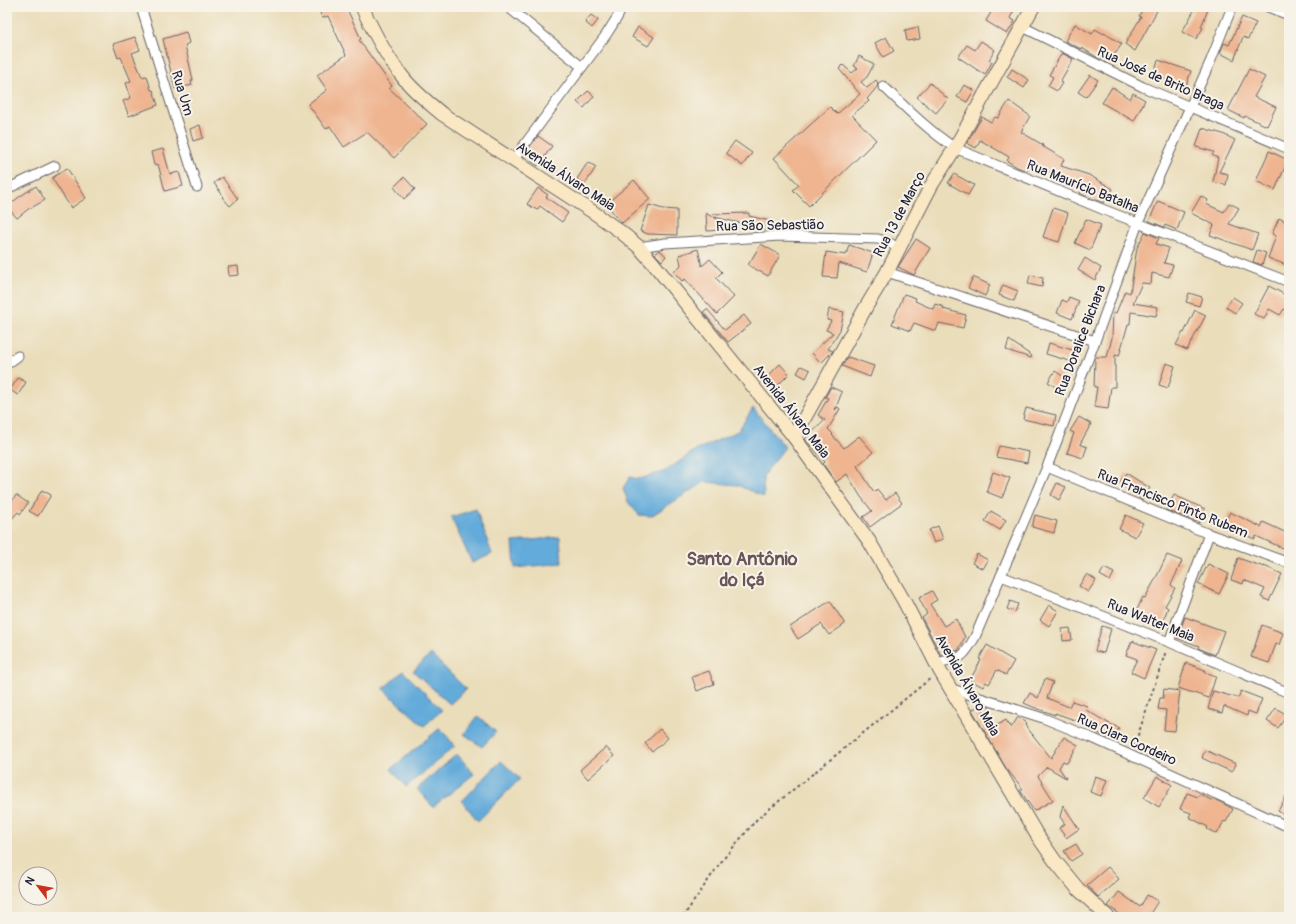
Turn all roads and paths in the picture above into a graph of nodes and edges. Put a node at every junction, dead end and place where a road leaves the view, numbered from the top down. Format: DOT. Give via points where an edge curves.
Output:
graph roads {
  1 [pos="141,7"];
  2 [pos="362,7"];
  3 [pos="508,7"];
  4 [pos="622,7"];
  5 [pos="1033,7"];
  6 [pos="1232,7"];
  7 [pos="1268,7"];
  8 [pos="1289,15"];
  9 [pos="1023,27"];
  10 [pos="582,67"];
  11 [pos="883,86"];
  12 [pos="1190,107"];
  13 [pos="955,148"];
  14 [pos="1289,149"];
  15 [pos="513,160"];
  16 [pos="55,166"];
  17 [pos="198,186"];
  18 [pos="7,189"];
  19 [pos="1138,223"];
  20 [pos="639,247"];
  21 [pos="899,249"];
  22 [pos="887,272"];
  23 [pos="1289,282"];
  24 [pos="1096,341"];
  25 [pos="18,356"];
  26 [pos="7,364"];
  27 [pos="794,437"];
  28 [pos="1047,466"];
  29 [pos="1209,534"];
  30 [pos="1289,563"];
  31 [pos="1001,576"];
  32 [pos="1169,642"];
  33 [pos="938,667"];
  34 [pos="949,688"];
  35 [pos="1289,693"];
  36 [pos="1131,756"];
  37 [pos="1289,827"];
  38 [pos="683,917"];
  39 [pos="1108,917"];
  1 -- 17 [label="street, Rua Um"];
  2 -- 15 [label="street, Avenida Álvaro Maia" via="386,53 402,77 420,96 442,114"];
  3 -- 10 [label="street"];
  4 -- 10 [label="street" via="606,36"];
  5 -- 9 [label="street, Rua 13 de Março"];
  6 -- 12 [label="street, Rua Doralice Bichara"];
  7 -- 8 [label="street"];
  9 -- 12 [label="street, Rua José de Brito Braga" via="1143,87"];
  9 -- 13 [label="street, Rua 13 de Março"];
  10 -- 15 [label="street"];
  11 -- 13 [label="street, Rua Maurício Batalha" via="935,135"];
  12 -- 14 [label="street, Rua José de Brito Braga"];
  12 -- 19 [label="street, Rua Doralice Bichara"];
  13 -- 19 [label="street, Rua Maurício Batalha"];
  13 -- 21 [label="street, Rua 13 de Março"];
  15 -- 20 [label="street, Avenida Álvaro Maia" via="593,212"];
  16 -- 18 [label="street"];
  19 -- 23 [label="street, Rua Maurício Batalha"];
  19 -- 24 [label="street, Rua Doralice Bichara"];
  20 -- 21 [label="street, Rua São Sebastião" via="780,236 878,239"];
  20 -- 27 [label="street, Avenida Álvaro Maia"];
  21 -- 22 [label="street, Rua 13 de Março"];
  22 -- 24 [label="street"];
  22 -- 27 [label="street, Rua 13 de Março"];
  24 -- 28 [label="street, Rua Doralice Bichara"];
  25 -- 26 [label="street"];
  27 -- 33 [label="street, Avenida Álvaro Maia" via="869,541"];
  28 -- 29 [label="street, Rua Francisco Pinto Rubem"];
  28 -- 31 [label="street, Rua Doralice Bichara"];
  29 -- 30 [label="street, Rua Francisco Pinto Rubem"];
  29 -- 32 [label="street"];
  31 -- 32 [label="street, Rua Walter Maia"];
  31 -- 33 [label="street, Rua Doralice Bichara" via="968,650 963,656"];
  32 -- 35 [label="street, Rua Walter Maia"];
  32 -- 36 [label="path"];
  33 -- 34 [label="street, Avenida Álvaro Maia"];
  33 -- 38 [label="path" via="757,818 720,864"];
  34 -- 36 [label="street, Rua Clara Cordeiro" via="1043,718"];
  34 -- 39 [label="street, Avenida Álvaro Maia" via="1041,840 1078,889"];
  36 -- 37 [label="street, Rua Clara Cordeiro"];
}
